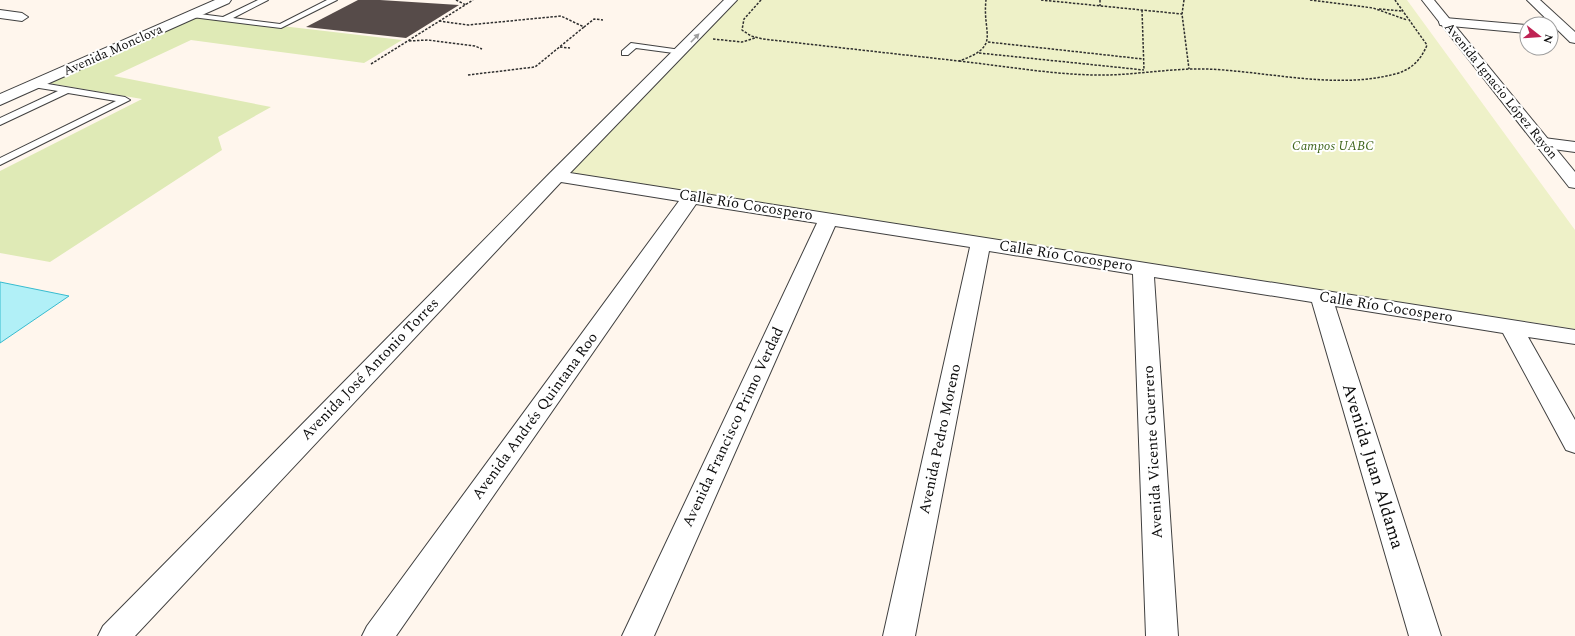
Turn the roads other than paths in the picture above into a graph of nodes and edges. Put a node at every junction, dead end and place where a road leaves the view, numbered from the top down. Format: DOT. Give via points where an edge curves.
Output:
graph roads {
  1 [pos="225,0"];
  2 [pos="264,0"];
  3 [pos="333,0"];
  4 [pos="717,0"];
  5 [pos="731,0"];
  6 [pos="1428,0"];
  7 [pos="1533,0"];
  8 [pos="0,14"];
  9 [pos="192,15"];
  10 [pos="22,18"];
  11 [pos="223,19"];
  12 [pos="1445,22"];
  13 [pos="1519,28"];
  14 [pos="1559,32"];
  15 [pos="1573,35"];
  16 [pos="670,55"];
  17 [pos="36,84"];
  18 [pos="68,90"];
  19 [pos="0,100"];
  20 [pos="0,122"];
  21 [pos="1544,143"];
  22 [pos="1575,147"];
  23 [pos="0,162"];
  24 [pos="556,176"];
  25 [pos="1575,183"];
  26 [pos="692,196"];
  27 [pos="829,218"];
  28 [pos="981,242"];
  29 [pos="1144,268"];
  30 [pos="1321,296"];
  31 [pos="1511,327"];
  32 [pos="1575,337"];
  33 [pos="1575,443"];
  34 [pos="114,636"];
  35 [pos="378,636"];
  36 [pos="638,636"];
  37 [pos="899,636"];
  38 [pos="1162,636"];
  39 [pos="1425,636"];
  1 -- 9 [label="street, Avenida Monclova"];
  2 -- 11 [label="lane"];
  3 -- 11 [label="lane" via="281,26"];
  4 -- 16 [label="street, Avenida José Antonio Torres"];
  16 -- 5 [label="street, Avenida José Antonio Torres, one-way"];
  6 -- 12 [label="street, Avenida Ignacio López Rayón"];
  7 -- 15 [label="street"];
  8 -- 10 [label="street"];
  9 -- 11 [label="lane"];
  9 -- 17 [label="street, Avenida Monclova"];
  12 -- 13 [label="street"];
  12 -- 21 [label="street, Avenida Ignacio López Rayón"];
  14 -- 15 [label="street"];
  16 -- 16 [label="lane" via="625,53 634,45"];
  16 -- 24 [label="street, Avenida José Antonio Torres" via="628,105"];
  17 -- 18 [label="lane"];
  17 -- 19 [label="street, Avenida Monclova"];
  18 -- 20 [label="lane"];
  18 -- 23 [label="lane" via="125,100"];
  21 -- 22 [label="street"];
  21 -- 25 [label="street, Avenida Ignacio López Rayón"];
  24 -- 26 [label="street, Calle Río Cocospero"];
  24 -- 34 [label="street, Avenida José Antonio Torres"];
  26 -- 27 [label="street, Calle Río Cocospero"];
  26 -- 35 [label="street, Avenida Andrés Quintana Roo"];
  27 -- 28 [label="street, Calle Río Cocospero"];
  27 -- 36 [label="street, Avenida Francisco Primo Verdad"];
  28 -- 29 [label="street, Calle Río Cocospero"];
  28 -- 37 [label="street, Avenida Pedro Moreno"];
  29 -- 30 [label="street, Calle Río Cocospero"];
  29 -- 38 [label="street, Avenida Vicente Guerrero"];
  30 -- 31 [label="street, Calle Río Cocospero"];
  30 -- 39 [label="street, Avenida Juan Aldama"];
  31 -- 32 [label="street, Calle Río Cocospero"];
  31 -- 33 [label="street"];
}
